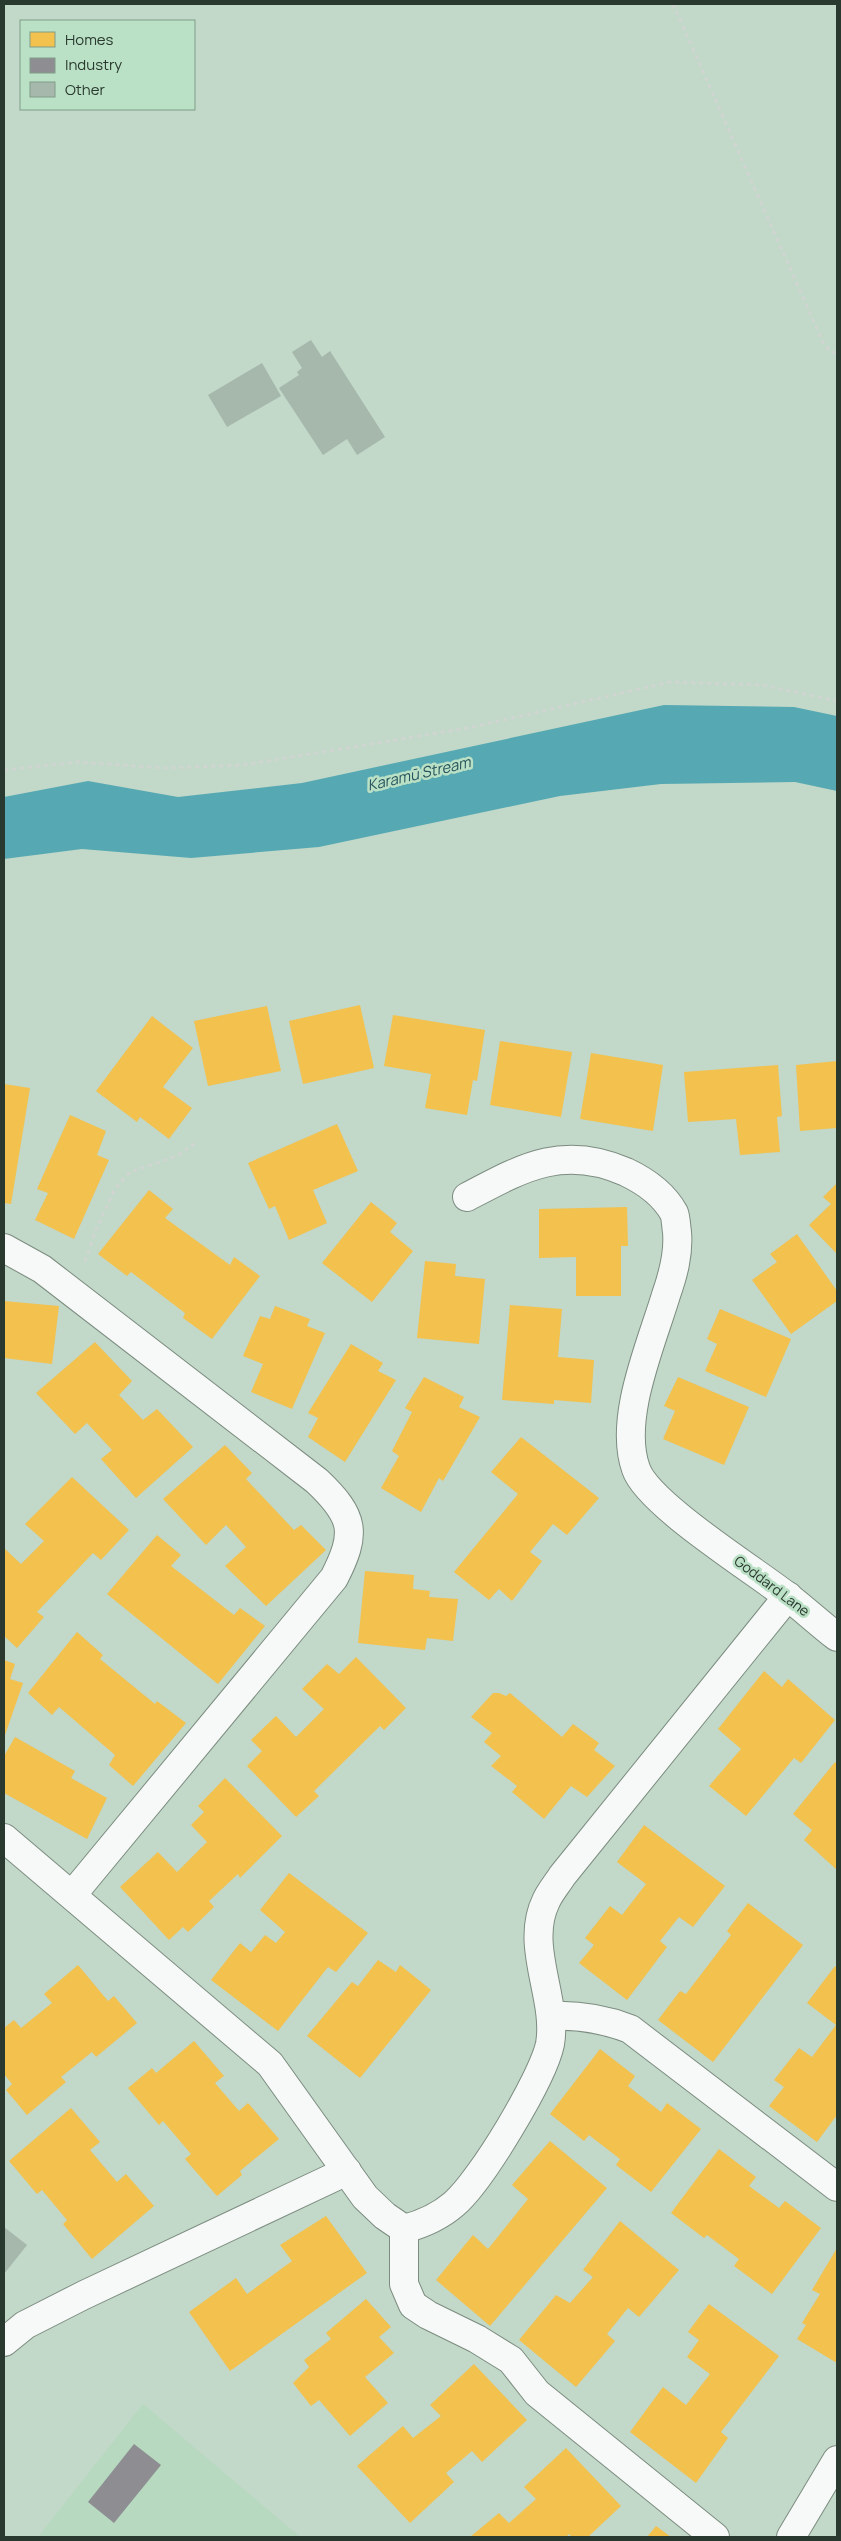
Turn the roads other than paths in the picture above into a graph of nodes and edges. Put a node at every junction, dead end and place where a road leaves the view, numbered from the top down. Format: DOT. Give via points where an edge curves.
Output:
graph roads {
  1 [pos="468,1197"];
  2 [pos="4,1248"];
  3 [pos="788,1596"];
  4 [pos="837,1637"];
  5 [pos="4,1838"];
  6 [pos="72,1895"];
  7 [pos="552,2016"];
  8 [pos="347,2171"];
  9 [pos="837,2187"];
  10 [pos="404,2228"];
  11 [pos="4,2342"];
  12 [pos="837,2460"];
  13 [pos="715,2537"];
  14 [pos="791,2537"];
  1 -- 3 [label="street, Goddard Lane" via="542,1162 574,1159 617,1168 645,1181 662,1197 675,1215 678,1246 672,1277 631,1411 631,1443 636,1470 654,1493 706,1537"];
  2 -- 6 [label="street" via="42,1270 317,1481 338,1501 349,1527 348,1551 334,1578"];
  3 -- 4 [label="street, Goddard Lane"];
  3 -- 7 [label="street" via="562,1876 545,1902 538,1937"];
  5 -- 6 [label="street"];
  6 -- 8 [label="street" via="270,2064"];
  7 -- 9 [label="street" via="606,2020 630,2029"];
  7 -- 10 [label="street" via="550,2045 536,2082 487,2163 455,2203 424,2224"];
  8 -- 10 [label="street" via="365,2197"];
  8 -- 11 [label="street" via="84,2295 25,2325"];
  10 -- 13 [label="street" via="404,2284 413,2304 511,2360 537,2393"];
  12 -- 14 [label="street"];
}
